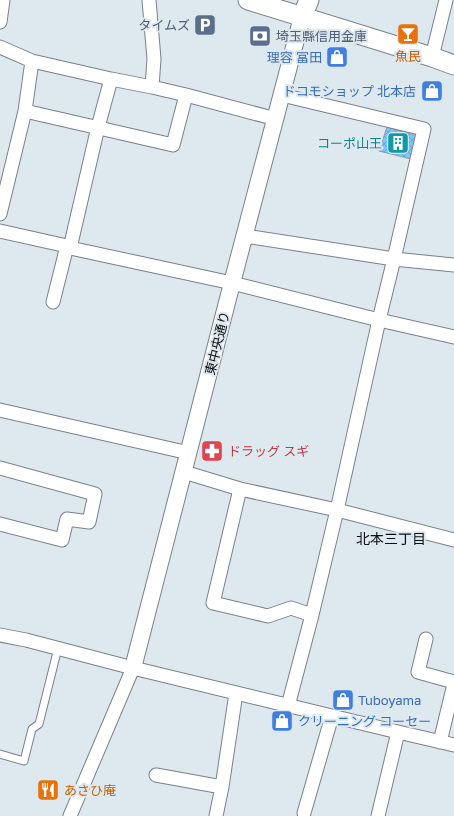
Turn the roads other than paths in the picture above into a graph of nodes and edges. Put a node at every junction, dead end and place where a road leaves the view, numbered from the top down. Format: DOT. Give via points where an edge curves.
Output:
graph roads {
  1 [pos="3,0"];
  2 [pos="149,0"];
  3 [pos="248,0"];
  4 [pos="309,0"];
  5 [pos="446,0"];
  6 [pos="302,17"];
  7 [pos="0,22"];
  8 [pos="0,47"];
  9 [pos="432,57"];
  10 [pos="32,61"];
  11 [pos="454,65"];
  12 [pos="111,79"];
  13 [pos="152,87"];
  14 [pos="186,95"];
  15 [pos="282,95"];
  16 [pos="25,111"];
  17 [pos="276,120"];
  18 [pos="98,127"];
  19 [pos="0,214"];
  20 [pos="0,231"];
  21 [pos="245,236"];
  22 [pos="69,247"];
  23 [pos="394,259"];
  24 [pos="454,264"];
  25 [pos="232,283"];
  26 [pos="53,302"];
  27 [pos="379,320"];
  28 [pos="454,337"];
  29 [pos="0,410"];
  30 [pos="189,454"];
  31 [pos="0,468"];
  32 [pos="184,472"];
  33 [pos="240,489"];
  34 [pos="337,510"];
  35 [pos="0,524"];
  36 [pos="454,540"];
  37 [pos="312,615"];
  38 [pos="0,635"];
  39 [pos="426,639"];
  40 [pos="58,648"];
  41 [pos="133,668"];
  42 [pos="454,683"];
  43 [pos="236,693"];
  44 [pos="288,706"];
  45 [pos="332,716"];
  46 [pos="398,732"];
  47 [pos="440,742"];
  48 [pos="454,745"];
  49 [pos="0,754"];
  50 [pos="156,775"];
  51 [pos="222,787"];
  52 [pos="304,814"];
  53 [pos="70,816"];
  54 [pos="216,816"];
  55 [pos="378,816"];
  1 -- 7 [label="street"];
  2 -- 13 [label="street" via="154,59"];
  3 -- 6 [label="main road"];
  4 -- 6 [label="main road"];
  5 -- 9 [label="street"];
  6 -- 9 [label="main road"];
  6 -- 15 [label="street, 東中央通り"];
  8 -- 10 [label="street"];
  9 -- 11 [label="main road"];
  10 -- 12 [label="street"];
  10 -- 16 [label="street"];
  12 -- 13 [label="street"];
  12 -- 18 [label="street"];
  13 -- 14 [label="street"];
  14 -- 17 [label="street"];
  14 -- 18 [label="street" via="173,145"];
  15 -- 17 [label="street, 東中央通り"];
  15 -- 23 [label="street" via="424,129"];
  16 -- 18 [label="street"];
  16 -- 19 [label="street"];
  17 -- 21 [label="street, 東中央通り"];
  18 -- 22 [label="street"];
  20 -- 22 [label="street"];
  21 -- 23 [label="street"];
  21 -- 25 [label="street, 東中央通り"];
  22 -- 25 [label="street"];
  22 -- 26 [label="street"];
  23 -- 24 [label="street"];
  23 -- 27 [label="street"];
  25 -- 27 [label="street"];
  25 -- 30 [label="street, 東中央通り"];
  27 -- 28 [label="street"];
  27 -- 34 [label="street"];
  29 -- 30 [label="street"];
  30 -- 32 [label="street, 東中央通り"];
  31 -- 35 [label="street" via="95,494 89,522 67,519 62,540"];
  32 -- 33 [label="street"];
  32 -- 41 [label="street, 東中央通り"];
  33 -- 34 [label="street"];
  33 -- 37 [label="street" via="213,603 268,616 291,608"];
  34 -- 36 [label="street"];
  34 -- 37 [label="street"];
  37 -- 44 [label="street"];
  38 -- 40 [label="street"];
  39 -- 42 [label="street" via="418,672"];
  40 -- 41 [label="street"];
  40 -- 49 [label="lane" via="39,724 32,729 24,761"];
  41 -- 43 [label="street"];
  41 -- 53 [label="street"];
  42 -- 47 [label="street"];
  43 -- 44 [label="street"];
  43 -- 51 [label="street"];
  44 -- 45 [label="street"];
  45 -- 46 [label="street"];
  45 -- 52 [label="street"];
  46 -- 47 [label="street"];
  46 -- 55 [label="street"];
  47 -- 48 [label="street"];
  50 -- 51 [label="street"];
  51 -- 54 [label="street"];
}
